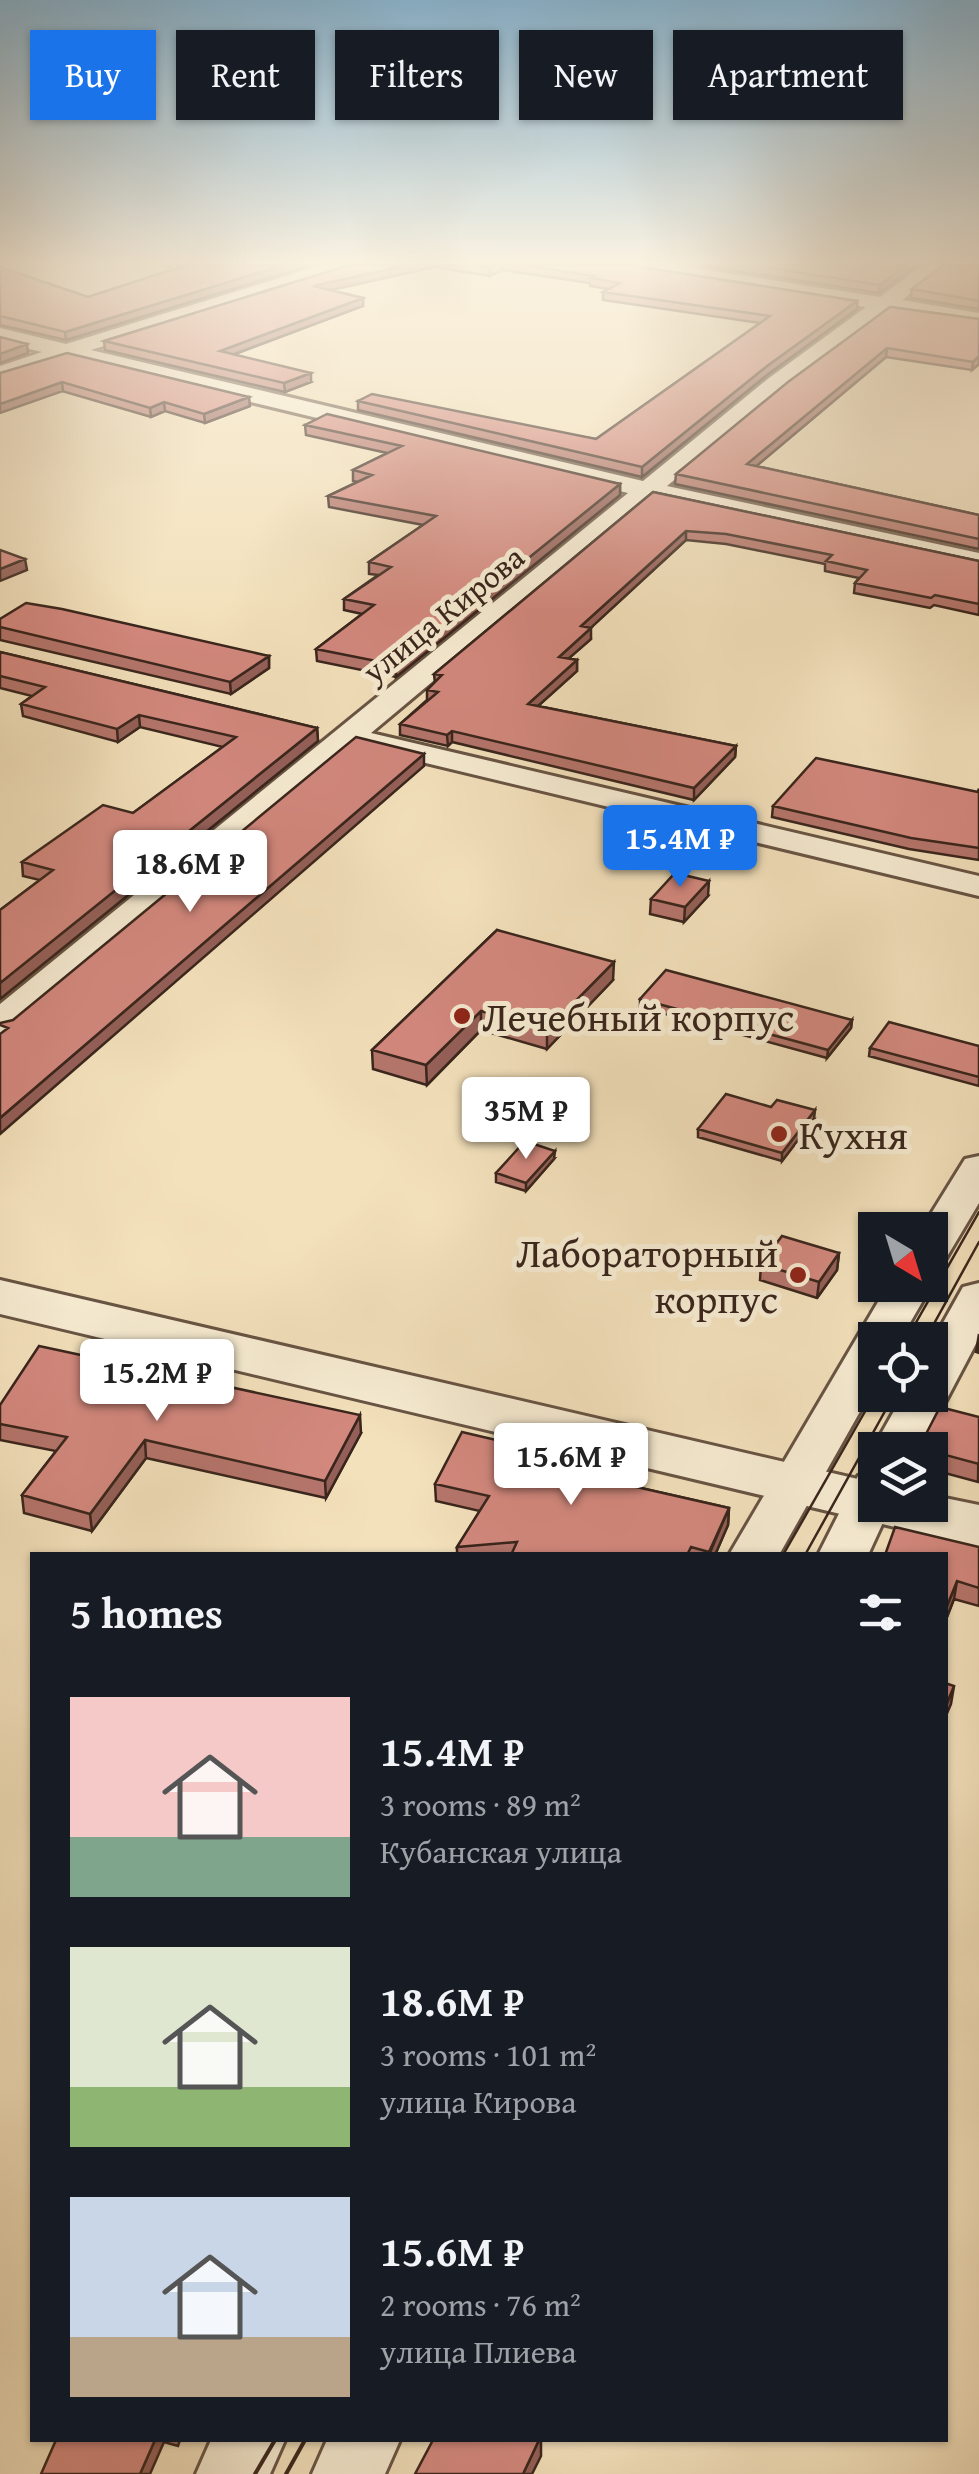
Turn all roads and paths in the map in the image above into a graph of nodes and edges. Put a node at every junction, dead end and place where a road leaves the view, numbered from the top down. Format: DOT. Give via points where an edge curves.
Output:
graph roads {
  1 [pos="183,380"];
  2 [pos="780,380"];
  3 [pos="649,490"];
  4 [pos="979,562"];
  5 [pos="310,727"];
  6 [pos="349,736"];
  7 [pos="979,886"];
  8 [pos="0,1023"];
  9 [pos="979,1168"];
  10 [pos="948,1221"];
  11 [pos="0,1297"];
  12 [pos="979,1297"];
  13 [pos="948,1354"];
  14 [pos="858,1373"];
  15 [pos="792,1485"];
  16 [pos="858,1497"];
  17 [pos="948,1518"];
  18 [pos="862,1522"];
  19 [pos="979,1526"];
  20 [pos="756,1552"];
  21 [pos="845,1552"];
  22 [pos="249,2442"];
  23 [pos="365,2442"];
  24 [pos="231,2474"];
  25 [pos="347,2474"];
  1 -- 3 [label="street"];
  2 -- 3 [label="street, улица Кирова"];
  3 -- 4 [label="street"];
  3 -- 6 [label="street, улица Кирова"];
  5 -- 6 [label="street"];
  6 -- 7 [label="street"];
  6 -- 8 [label="street, улица Кирова"];
  9 -- 10 [label="street"];
  11 -- 15 [label="street"];
  12 -- 13 [label="street"];
  14 -- 15 [label="street"];
  15 -- 16 [label="street"];
  15 -- 20 [label="street"];
  17 -- 19 [label="street"];
  18 -- 21 [label="street"];
  22 -- 24 [label="street"];
  23 -- 25 [label="street"];
}
